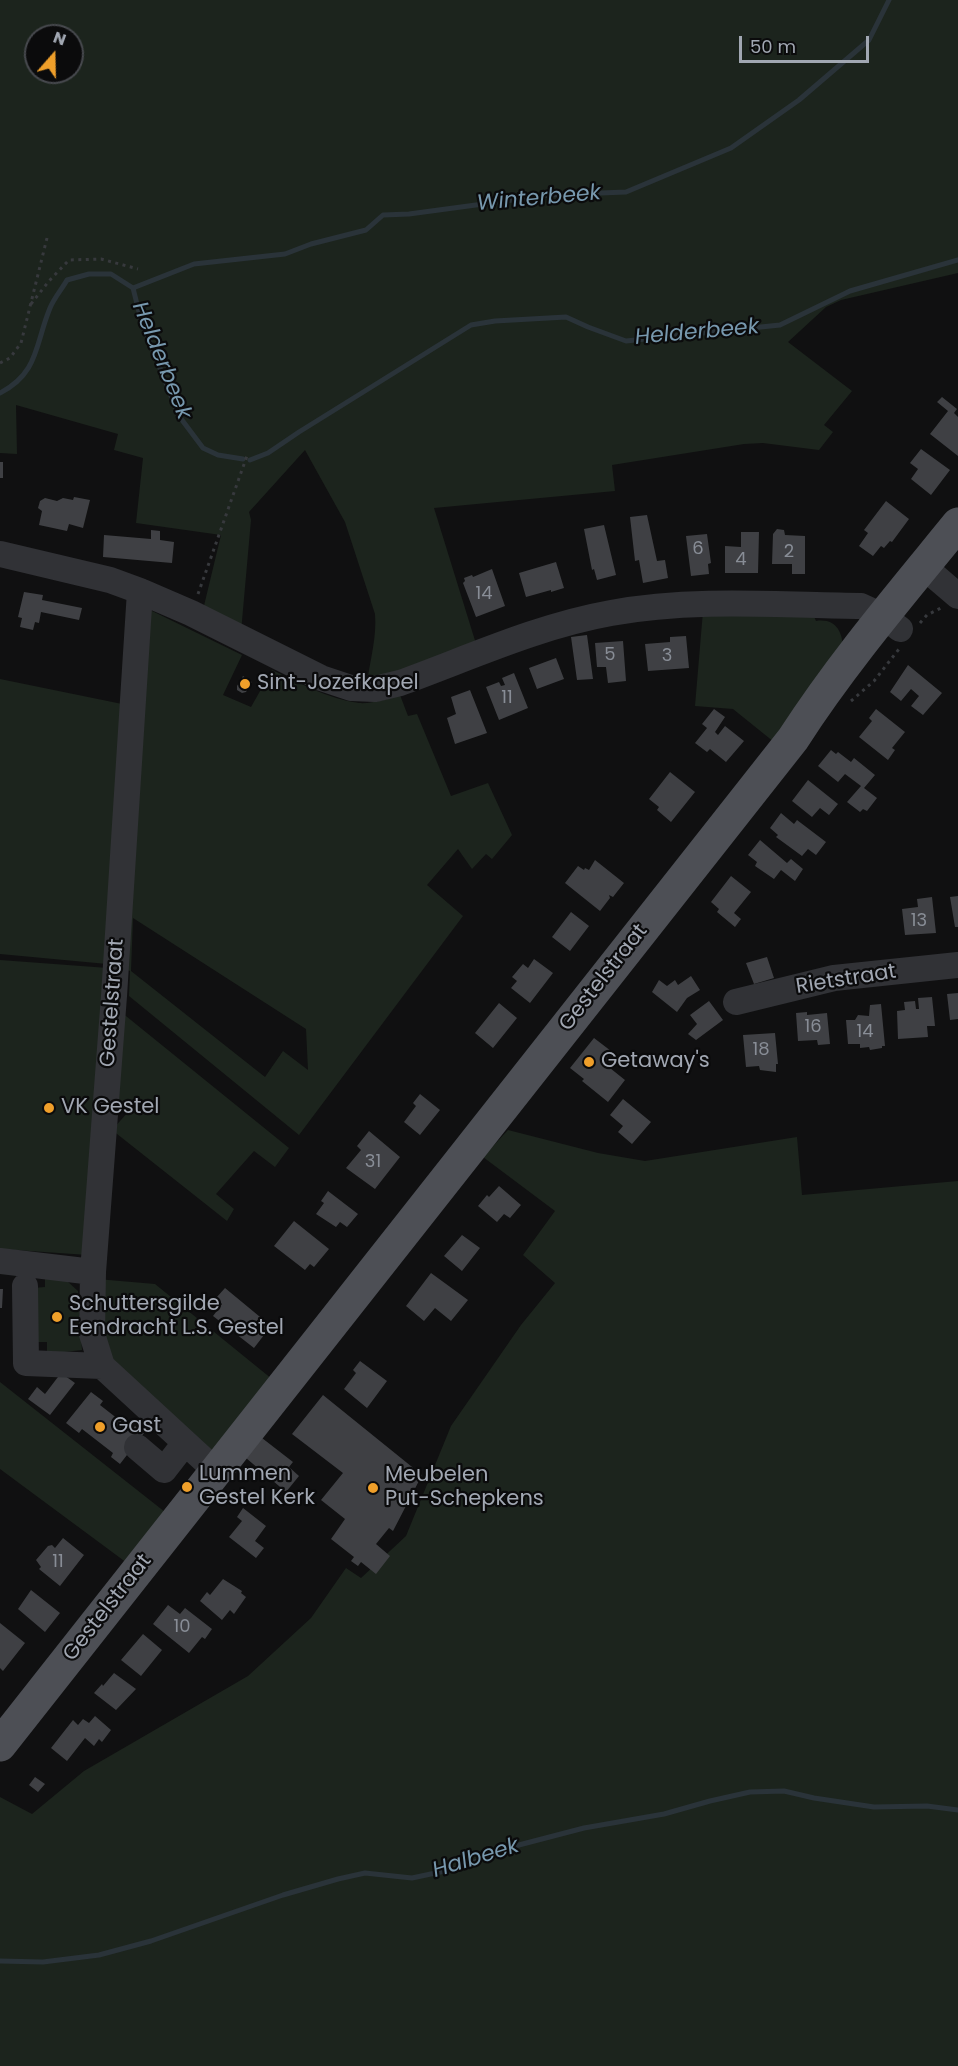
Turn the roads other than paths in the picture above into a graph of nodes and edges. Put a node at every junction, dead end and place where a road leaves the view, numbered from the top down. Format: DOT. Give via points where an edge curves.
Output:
graph roads {
  1 [pos="958,524"];
  2 [pos="0,554"];
  3 [pos="958,555"];
  4 [pos="940,581"];
  5 [pos="140,591"];
  6 [pos="892,623"];
  7 [pos="958,965"];
  8 [pos="736,1002"];
  9 [pos="0,1261"];
  10 [pos="93,1272"];
  11 [pos="25,1286"];
  12 [pos="102,1366"];
  13 [pos="185,1443"];
  14 [pos="137,1447"];
  15 [pos="216,1471"];
  16 [pos="0,1745"];
  1 -- 4 [label="main road, Gestelstraat"];
  2 -- 5 [label="street"];
  3 -- 4 [label="main road, Gestelstraat"];
  4 -- 6 [label="main road, Gestelstraat"];
  5 -- 6 [label="street" via="321,678 351,688 400,684 552,628 610,613 671,604 861,606"];
  5 -- 10 [label="street, Gestelstraat"];
  6 -- 15 [label="main road, Gestelstraat" via="812,710"];
  7 -- 8 [label="street, Rietstraat" via="834,978"];
  9 -- 10 [label="street"];
  10 -- 12 [label="street, Gestelstraat" via="92,1334"];
  11 -- 12 [label="street" via="26,1363"];
  12 -- 13 [label="street, Gestelstraat"];
  13 -- 14 [label="street" via="164,1470"];
  13 -- 15 [label="street, Gestelstraat"];
  15 -- 16 [label="main road, Gestelstraat"];
}
